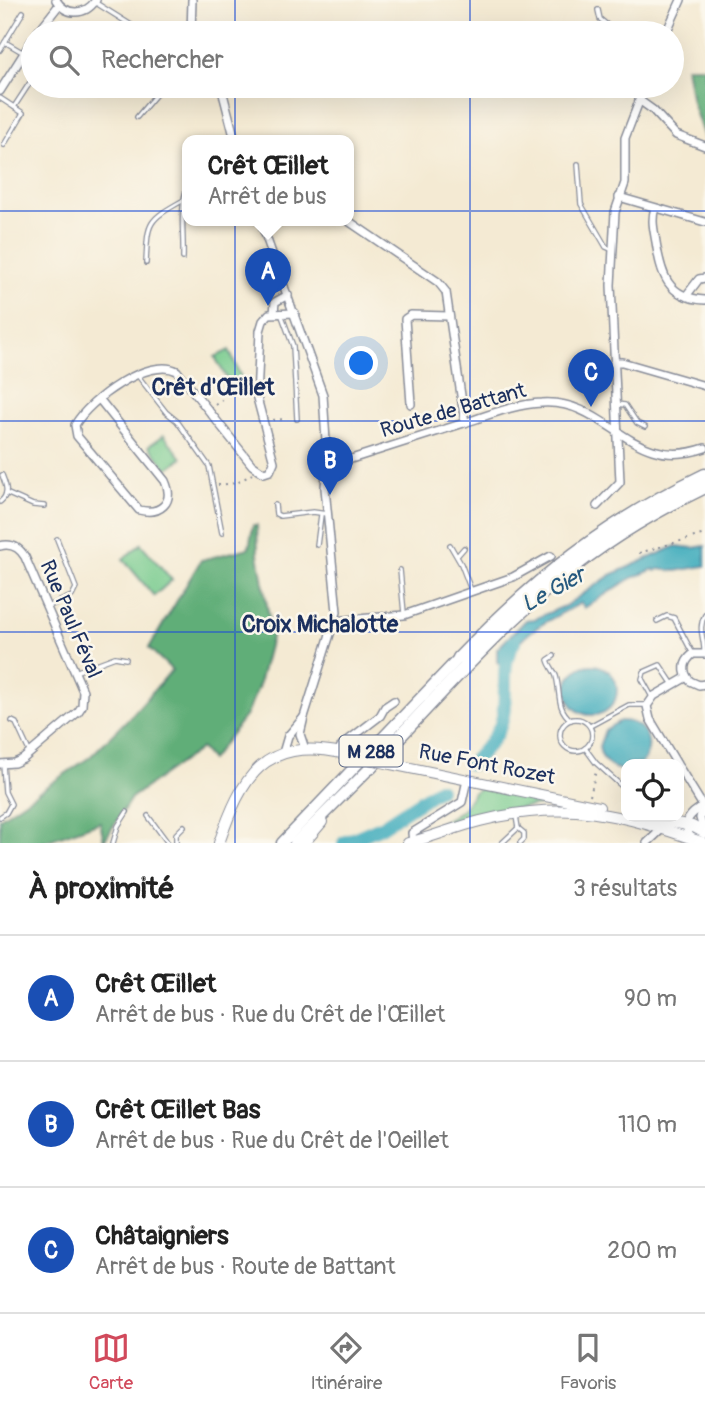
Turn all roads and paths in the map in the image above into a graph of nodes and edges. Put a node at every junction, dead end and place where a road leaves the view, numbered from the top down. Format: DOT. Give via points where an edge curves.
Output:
graph roads {
  1 [pos="192,0"];
  2 [pos="681,0"];
  3 [pos="95,1"];
  4 [pos="57,3"];
  5 [pos="598,10"];
  6 [pos="23,12"];
  7 [pos="45,21"];
  8 [pos="126,21"];
  9 [pos="191,21"];
  10 [pos="602,21"];
  11 [pos="671,21"];
  12 [pos="5,42"];
  13 [pos="0,50"];
  14 [pos="21,51"];
  15 [pos="21,58"];
  16 [pos="0,91"];
  17 [pos="21,96"];
  18 [pos="0,98"];
  19 [pos="153,98"];
  20 [pos="224,98"];
  21 [pos="639,100"];
  22 [pos="14,107"];
  23 [pos="137,117"];
  24 [pos="235,135"];
  25 [pos="4,145"];
  26 [pos="705,146"];
  27 [pos="578,163"];
  28 [pos="619,197"];
  29 [pos="182,201"];
  30 [pos="655,208"];
  31 [pos="705,222"];
  32 [pos="354,225"];
  33 [pos="184,226"];
  34 [pos="262,226"];
  35 [pos="613,250"];
  36 [pos="183,258"];
  37 [pos="146,263"];
  38 [pos="705,278"];
  39 [pos="288,295"];
  40 [pos="686,296"];
  41 [pos="705,300"];
  42 [pos="277,313"];
  43 [pos="295,313"];
  44 [pos="449,316"];
  45 [pos="614,362"];
  46 [pos="137,374"];
  47 [pos="705,386"];
  48 [pos="226,397"];
  49 [pos="100,400"];
  50 [pos="411,404"];
  51 [pos="617,404"];
  52 [pos="215,405"];
  53 [pos="287,419"];
  54 [pos="297,419"];
  55 [pos="273,420"];
  56 [pos="465,423"];
  57 [pos="645,426"];
  58 [pos="618,432"];
  59 [pos="705,448"];
  60 [pos="326,467"];
  61 [pos="257,470"];
  62 [pos="705,474"];
  63 [pos="2,475"];
  64 [pos="214,486"];
  65 [pos="705,487"];
  66 [pos="6,493"];
  67 [pos="0,502"];
  68 [pos="275,505"];
  69 [pos="44,506"];
  70 [pos="597,506"];
  71 [pos="324,514"];
  72 [pos="222,533"];
  73 [pos="705,534"];
  74 [pos="57,539"];
  75 [pos="317,545"];
  76 [pos="450,545"];
  77 [pos="0,546"];
  78 [pos="464,548"];
  79 [pos="639,553"];
  80 [pos="457,556"];
  81 [pos="551,556"];
  82 [pos="400,570"];
  83 [pos="471,592"];
  84 [pos="47,607"];
  85 [pos="404,615"];
  86 [pos="705,615"];
  87 [pos="335,621"];
  88 [pos="657,621"];
  89 [pos="693,654"];
  90 [pos="704,654"];
  91 [pos="554,656"];
  92 [pos="459,658"];
  93 [pos="126,659"];
  94 [pos="75,672"];
  95 [pos="687,677"];
  96 [pos="705,684"];
  97 [pos="673,685"];
  98 [pos="652,698"];
  99 [pos="394,701"];
  100 [pos="647,706"];
  101 [pos="304,717"];
  102 [pos="571,720"];
  103 [pos="12,721"];
  104 [pos="590,726"];
  105 [pos="586,748"];
  106 [pos="305,749"];
  107 [pos="30,753"];
  108 [pos="283,753"];
  109 [pos="340,753"];
  110 [pos="674,759"];
  111 [pos="1,764"];
  112 [pos="600,766"];
  113 [pos="370,768"];
  114 [pos="684,774"];
  115 [pos="360,778"];
  116 [pos="467,780"];
  117 [pos="621,785"];
  118 [pos="537,795"];
  119 [pos="589,799"];
  120 [pos="704,806"];
  121 [pos="554,810"];
  122 [pos="127,813"];
  123 [pos="619,813"];
  124 [pos="516,814"];
  125 [pos="148,816"];
  126 [pos="0,817"];
  127 [pos="674,822"];
  128 [pos="686,824"];
  129 [pos="184,825"];
  130 [pos="518,828"];
  131 [pos="663,828"];
  132 [pos="704,836"];
  133 [pos="692,839"];
  134 [pos="113,843"];
  135 [pos="168,843"];
  136 [pos="176,843"];
  137 [pos="219,843"];
  138 [pos="282,843"];
  139 [pos="295,843"];
  140 [pos="304,843"];
  141 [pos="411,843"];
  142 [pos="502,843"];
  143 [pos="520,843"];
  144 [pos="647,843"];
  1 -- 9 [label="street"];
  2 -- 11 [label="street"];
  3 -- 4 [label="street" via="79,12"];
  3 -- 8 [label="lane"];
  4 -- 7 [label="street"];
  5 -- 10 [label="lane"];
  6 -- 12 [label="lane"];
  12 -- 13 [label="lane"];
  12 -- 14 [label="lane"];
  15 -- 16 [label="street"];
  17 -- 22 [label="lane"];
  18 -- 22 [label="lane"];
  19 -- 23 [label="lane"];
  20 -- 24 [label="street"];
  21 -- 26 [label="street" via="676,135"];
  21 -- 28 [label="street" via="625,138 625,183"];
  22 -- 25 [label="lane" via="23,113"];
  27 -- 35 [label="lane" via="581,204 606,247"];
  28 -- 30 [label="street"];
  28 -- 35 [label="street"];
  29 -- 37 [label="lane" via="150,224"];
  30 -- 31 [label="street"];
  30 -- 40 [label="street" via="652,222 663,275"];
  32 -- 44 [label="street" via="438,282 446,292"];
  33 -- 36 [label="lane"];
  34 -- 39 [label="street"];
  35 -- 45 [label="street"];
  38 -- 40 [label="street"];
  39 -- 42 [label="street" via="275,302"];
  39 -- 43 [label="street"];
  40 -- 41 [label="street"];
  42 -- 43 [label="street"];
  42 -- 54 [label="lane" via="293,346"];
  42 -- 61 [label="street" via="265,317 260,331 257,398 274,462 271,471"];
  43 -- 60 [label="street" via="323,395"];
  44 -- 50 [label="street" via="405,318"];
  44 -- 56 [label="street"];
  45 -- 47 [label="street"];
  45 -- 51 [label="street"];
  46 -- 49 [label="street"];
  46 -- 61 [label="street" via="161,367 177,371"];
  46 -- 64 [label="lane" via="199,451 212,472"];
  48 -- 52 [label="path"];
  49 -- 49 [label="street" via="78,420 78,436 139,510 157,511 169,489 165,481"];
  51 -- 57 [label="lane" via="625,405 637,423"];
  51 -- 58 [label="street"];
  53 -- 55 [label="path"];
  56 -- 58 [label="street, Route de Battant" via="543,402 582,409"];
  56 -- 60 [label="street, Route de Battant"];
  58 -- 59 [label="street, Route de Battant" via="635,444 663,453"];
  58 -- 70 [label="street" via="620,482"];
  60 -- 71 [label="street"];
  61 -- 64 [label="path" via="237,483"];
  62 -- 92 [label="highway, M 288" via="664,494 574,553 506,610"];
  63 -- 66 [label="lane"];
  64 -- 72 [label="lane"];
  65 -- 113 [label="highway, M 288" via="656,511 561,576"];
  66 -- 67 [label="lane"];
  66 -- 69 [label="lane"];
  68 -- 71 [label="lane" via="280,516"];
  71 -- 75 [label="lane"];
  71 -- 87 [label="street" via="336,578"];
  73 -- 79 [label="path"];
  74 -- 84 [label="lane" via="76,588 68,598"];
  76 -- 80 [label="lane"];
  77 -- 84 [label="street, Rue Paul Féval" via="21,551"];
  78 -- 80 [label="lane"];
  80 -- 83 [label="lane"];
  81 -- 83 [label="street" via="521,574"];
  82 -- 85 [label="lane"];
  83 -- 85 [label="street"];
  84 -- 94 [label="street, Rue Paul Féval"];
  85 -- 87 [label="street"];
  86 -- 90 [label="lane" via="701,627"];
  87 -- 101 [label="street"];
  88 -- 89 [label="lane" via="674,618"];
  89 -- 90 [label="street"];
  89 -- 95 [label="street" via="685,662"];
  91 -- 102 [label="lane" via="548,664 556,677 561,711"];
  92 -- 138 [label="main road, M 288"];
  93 -- 94 [label="lane" via="115,657"];
  94 -- 107 [label="street, Rue Paul Féval" via="83,691 82,706"];
  95 -- 96 [label="street" via="694,684"];
  95 -- 97 [label="street"];
  97 -- 98 [label="street"];
  97 -- 98 [label="lane" via="660,665 644,672 642,679"];
  98 -- 100 [label="street"];
  99 -- 109 [label="street" via="342,745"];
  100 -- 104 [label="lane" via="629,705"];
  100 -- 110 [label="street"];
  101 -- 106 [label="street" via="300,734"];
  101 -- 108 [label="street" via="288,736"];
  102 -- 104 [label="lane"];
  102 -- 105 [label="lane" via="561,731 562,741 573,751"];
  103 -- 107 [label="lane"];
  104 -- 105 [label="lane" via="592,737"];
  105 -- 112 [label="lane"];
  106 -- 108 [label="main road, Rue Font Rozet"];
  106 -- 109 [label="main road, Rue Font Rozet"];
  107 -- 111 [label="street, Rue Paul Féval"];
  108 -- 137 [label="main road" via="269,759 243,786"];
  109 -- 116 [label="main road, Rue Font Rozet, bridge"];
  111 -- 126 [label="lane" via="11,804"];
  112 -- 117 [label="lane"];
  112 -- 119 [label="path"];
  113 -- 115 [label="main road"];
  114 -- 120 [label="street"];
  115 -- 139 [label="main road, M 288"];
  115 -- 140 [label="main road"];
  116 -- 118 [label="main road, Rue Font Rozet"];
  116 -- 141 [label="street" via="462,802 412,833"];
  118 -- 121 [label="main road" via="552,801"];
  118 -- 123 [label="main road, Rue Font Rozet"];
  120 -- 128 [label="street" via="691,814"];
  120 -- 132 [label="street" via="700,818"];
  121 -- 123 [label="main road"];
  121 -- 124 [label="main road"];
  122 -- 134 [label="lane"];
  123 -- 131 [label="main road"];
  124 -- 130 [label="lane"];
  124 -- 141 [label="main road"];
  125 -- 135 [label="lane"];
  127 -- 128 [label="main road"];
  128 -- 132 [label="main road"];
  128 -- 133 [label="street"];
  129 -- 136 [label="lane" via="176,834"];
  130 -- 142 [label="lane"];
  130 -- 143 [label="lane" via="524,833"];
  131 -- 133 [label="main road"];
  131 -- 144 [label="street"];
  132 -- 133 [label="main road"];
}
